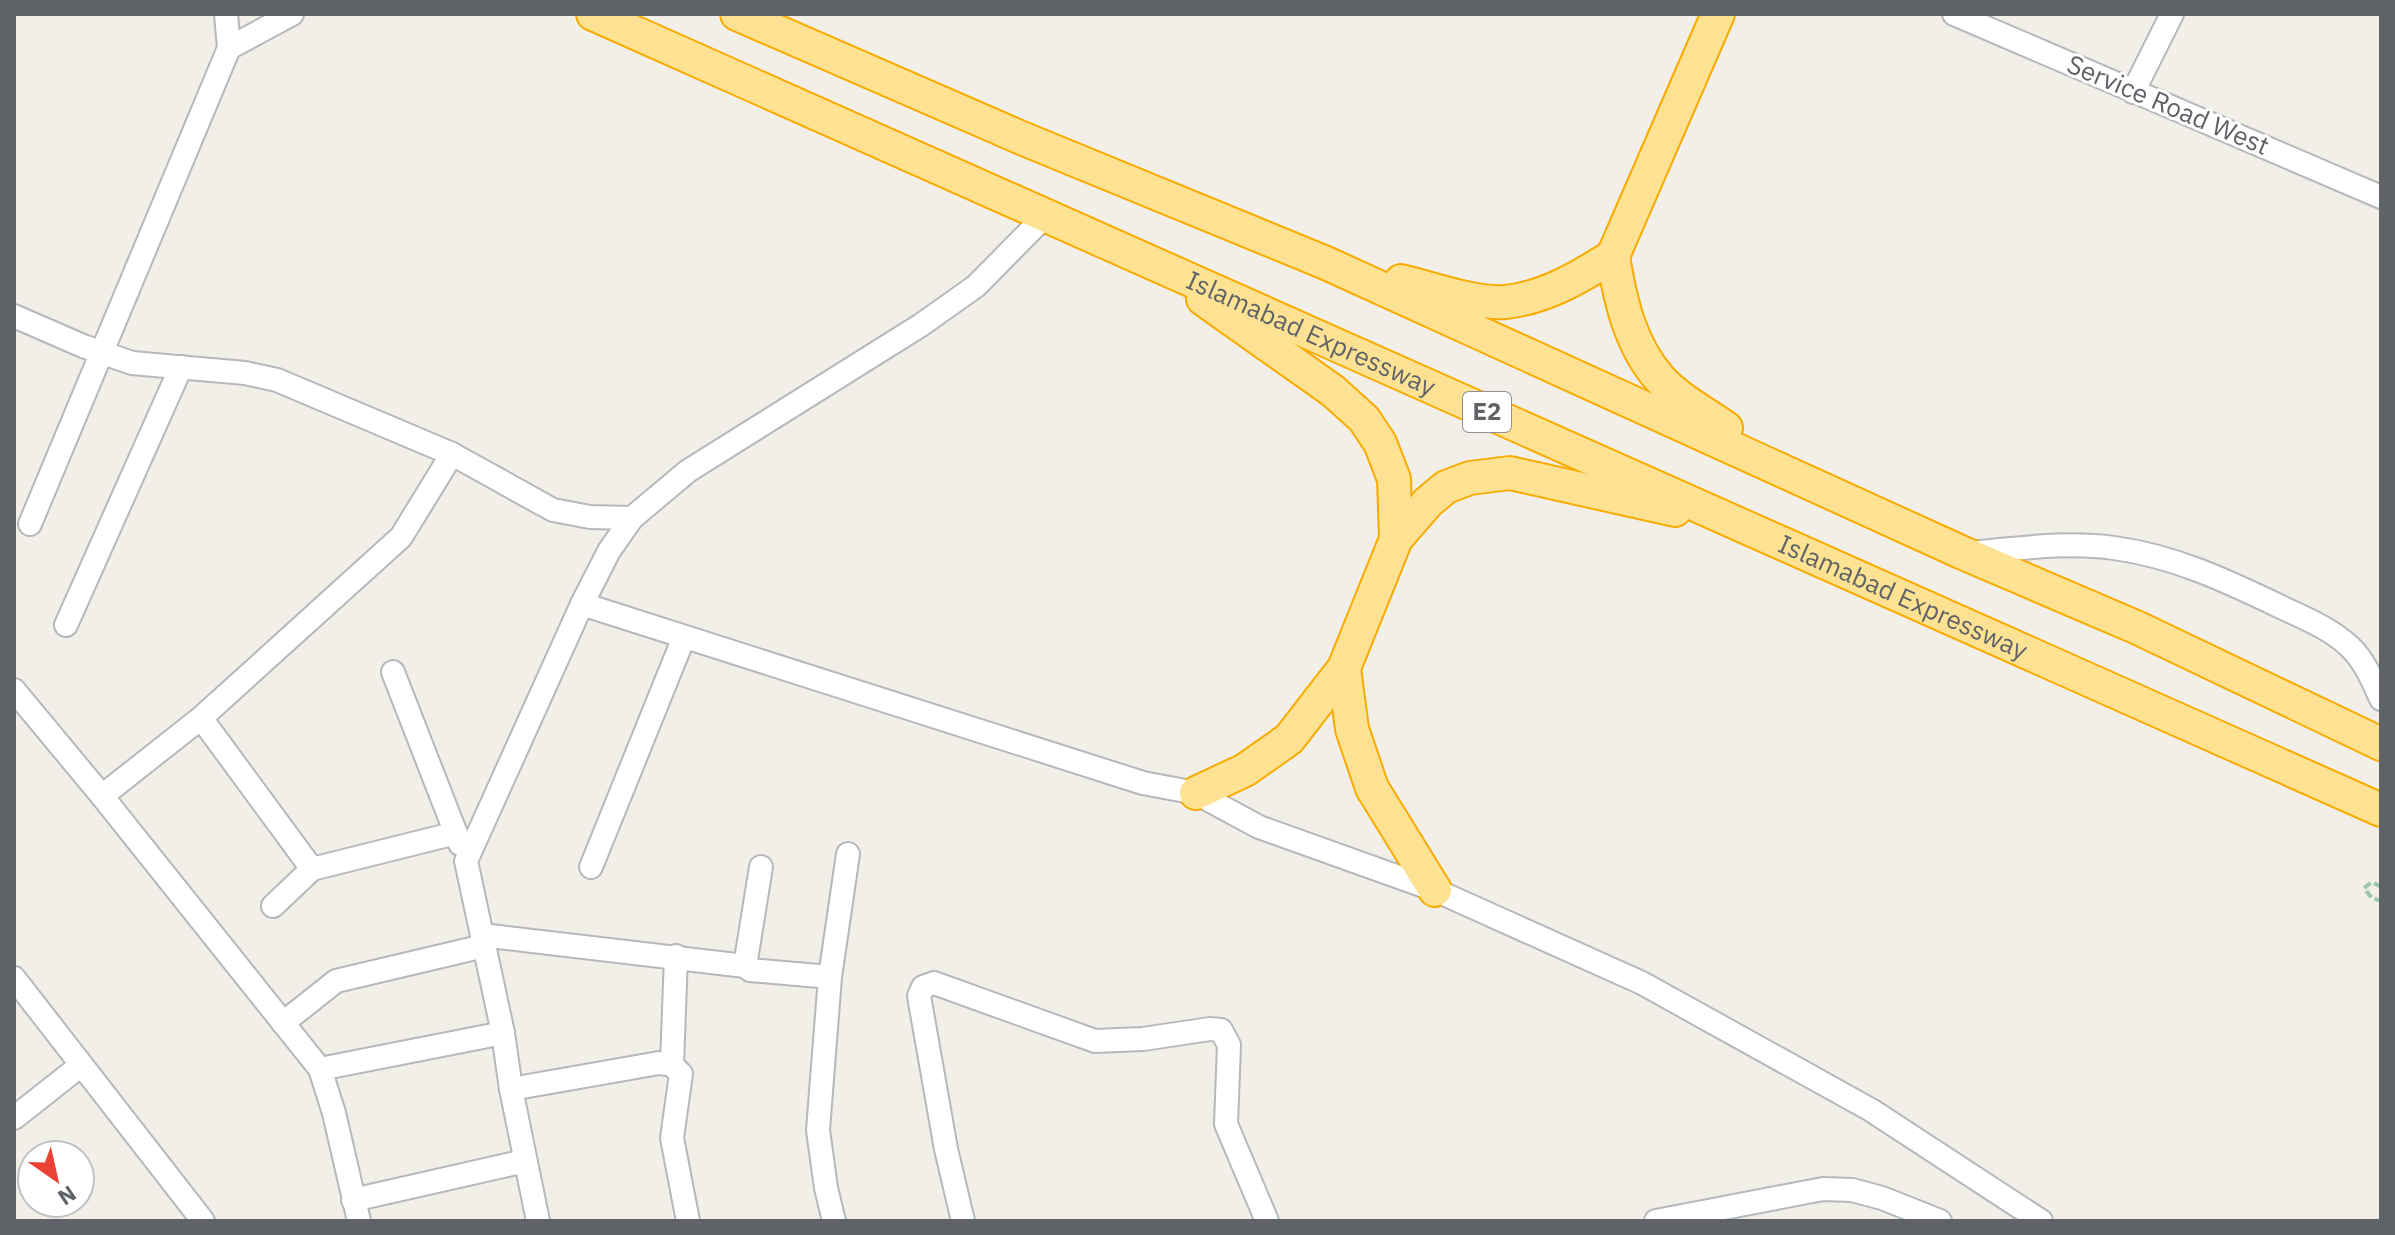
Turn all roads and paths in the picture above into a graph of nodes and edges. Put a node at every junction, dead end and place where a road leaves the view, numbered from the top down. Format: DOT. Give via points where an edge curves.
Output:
graph roads {
  1 [pos="226,14"];
  2 [pos="292,14"];
  3 [pos="593,14"];
  4 [pos="737,14"];
  5 [pos="1718,14"];
  6 [pos="1954,14"];
  7 [pos="2172,14"];
  8 [pos="2008,23"];
  9 [pos="229,48"];
  10 [pos="2133,92"];
  11 [pos="2381,197"];
  12 [pos="1046,215"];
  13 [pos="1613,256"];
  14 [pos="1326,263"];
  15 [pos="1155,264"];
  16 [pos="14,316"];
  17 [pos="101,352"];
  18 [pos="181,367"];
  19 [pos="452,454"];
  20 [pos="1784,470"];
  21 [pos="632,518"];
  22 [pos="1737,523"];
  23 [pos="30,524"];
  24 [pos="1396,539"];
  25 [pos="1963,553"];
  26 [pos="582,604"];
  27 [pos="66,625"];
  28 [pos="684,637"];
  29 [pos="1344,668"];
  30 [pos="393,672"];
  31 [pos="14,690"];
  32 [pos="2381,699"];
  33 [pos="201,718"];
  34 [pos="2381,744"];
  35 [pos="1196,793"];
  36 [pos="102,796"];
  37 [pos="2381,810"];
  38 [pos="456,833"];
  39 [pos="848,854"];
  40 [pos="466,861"];
  41 [pos="591,867"];
  42 [pos="761,867"];
  43 [pos="312,869"];
  44 [pos="2381,887"];
  45 [pos="1435,890"];
  46 [pos="2381,901"];
  47 [pos="273,906"];
  48 [pos="483,940"];
  49 [pos="676,956"];
  50 [pos="745,966"];
  51 [pos="830,977"];
  52 [pos="14,978"];
  53 [pos="283,1023"];
  54 [pos="503,1033"];
  55 [pos="672,1065"];
  56 [pos="80,1066"];
  57 [pos="320,1069"];
  58 [pos="511,1089"];
  59 [pos="14,1118"];
  60 [pos="525,1161"];
  61 [pos="356,1210"];
  62 [pos="203,1221"];
  63 [pos="538,1221"];
  64 [pos="688,1221"];
  65 [pos="834,1221"];
  66 [pos="963,1221"];
  67 [pos="1267,1221"];
  68 [pos="1656,1221"];
  69 [pos="1940,1221"];
  70 [pos="2041,1221"];
  1 -- 9 [label="street"];
  2 -- 9 [label="street"];
  3 -- 12 [label="highway, Islamabad Expressway / E2"];
  4 -- 14 [label="highway"];
  5 -- 13 [label="highway"];
  6 -- 8 [label="street, Service Road West"];
  7 -- 10 [label="street"];
  8 -- 10 [label="street, Service Road West"];
  9 -- 17 [label="street"];
  10 -- 11 [label="street, Service Road West"];
  12 -- 15 [label="highway, Islamabad Expressway / E2"];
  12 -- 21 [label="street" via="976,286 688,471"];
  13 -- 14 [label="highway" via="1543,293 1503,302"];
  13 -- 20 [label="highway" via="1620,299 1636,343 1660,379"];
  14 -- 20 [label="highway"];
  15 -- 22 [label="highway, Islamabad Expressway / E2"];
  15 -- 24 [label="highway" via="1333,391 1364,419 1394,479"];
  16 -- 17 [label="street"];
  17 -- 18 [label="street" via="132,363"];
  17 -- 23 [label="street"];
  18 -- 19 [label="street" via="277,380"];
  18 -- 27 [label="street"];
  19 -- 21 [label="street" via="553,510"];
  19 -- 33 [label="street" via="401,537"];
  20 -- 25 [label="highway"];
  21 -- 26 [label="street"];
  22 -- 24 [label="highway" via="1510,473 1446,487"];
  22 -- 37 [label="highway, Islamabad Expressway / E2"];
  24 -- 29 [label="highway"];
  25 -- 32 [label="street" via="2113,547 2208,573 2321,626 2350,647"];
  25 -- 34 [label="highway" via="2138,628"];
  26 -- 28 [label="street"];
  26 -- 40 [label="street"];
  28 -- 35 [label="street" via="1143,783"];
  28 -- 41 [label="street"];
  29 -- 35 [label="highway" via="1289,739 1245,770"];
  29 -- 45 [label="highway" via="1352,729 1372,788"];
  30 -- 38 [label="street"];
  31 -- 36 [label="street"];
  33 -- 36 [label="street"];
  33 -- 43 [label="street"];
  35 -- 45 [label="street" via="1259,827"];
  36 -- 53 [label="street"];
  38 -- 40 [label="street"];
  38 -- 43 [label="street"];
  39 -- 51 [label="street"];
  40 -- 48 [label="street"];
  42 -- 50 [label="street"];
  43 -- 47 [label="street"];
  44 -- 46 [label="path" via="2372,882 2364,888"];
  45 -- 70 [label="street" via="1642,983 1871,1110"];
  48 -- 49 [label="street"];
  48 -- 53 [label="street" via="336,981"];
  48 -- 54 [label="street"];
  49 -- 50 [label="street"];
  49 -- 55 [label="street"];
  50 -- 51 [label="street"];
  51 -- 65 [label="street" via="818,1130"];
  52 -- 56 [label="street"];
  53 -- 57 [label="street"];
  54 -- 57 [label="street"];
  54 -- 58 [label="street"];
  55 -- 58 [label="street"];
  55 -- 64 [label="street" via="681,1074 672,1138"];
  56 -- 59 [label="street"];
  56 -- 62 [label="street"];
  57 -- 61 [label="street"];
  58 -- 60 [label="street"];
  60 -- 61 [label="street"];
  60 -- 63 [label="street"];
  66 -- 67 [label="street" via="919,996 923,987 934,983 1095,1041 1221,1030 1229,1045 1226,1124"];
  68 -- 69 [label="street" via="1823,1189 1882,1198"];
}
